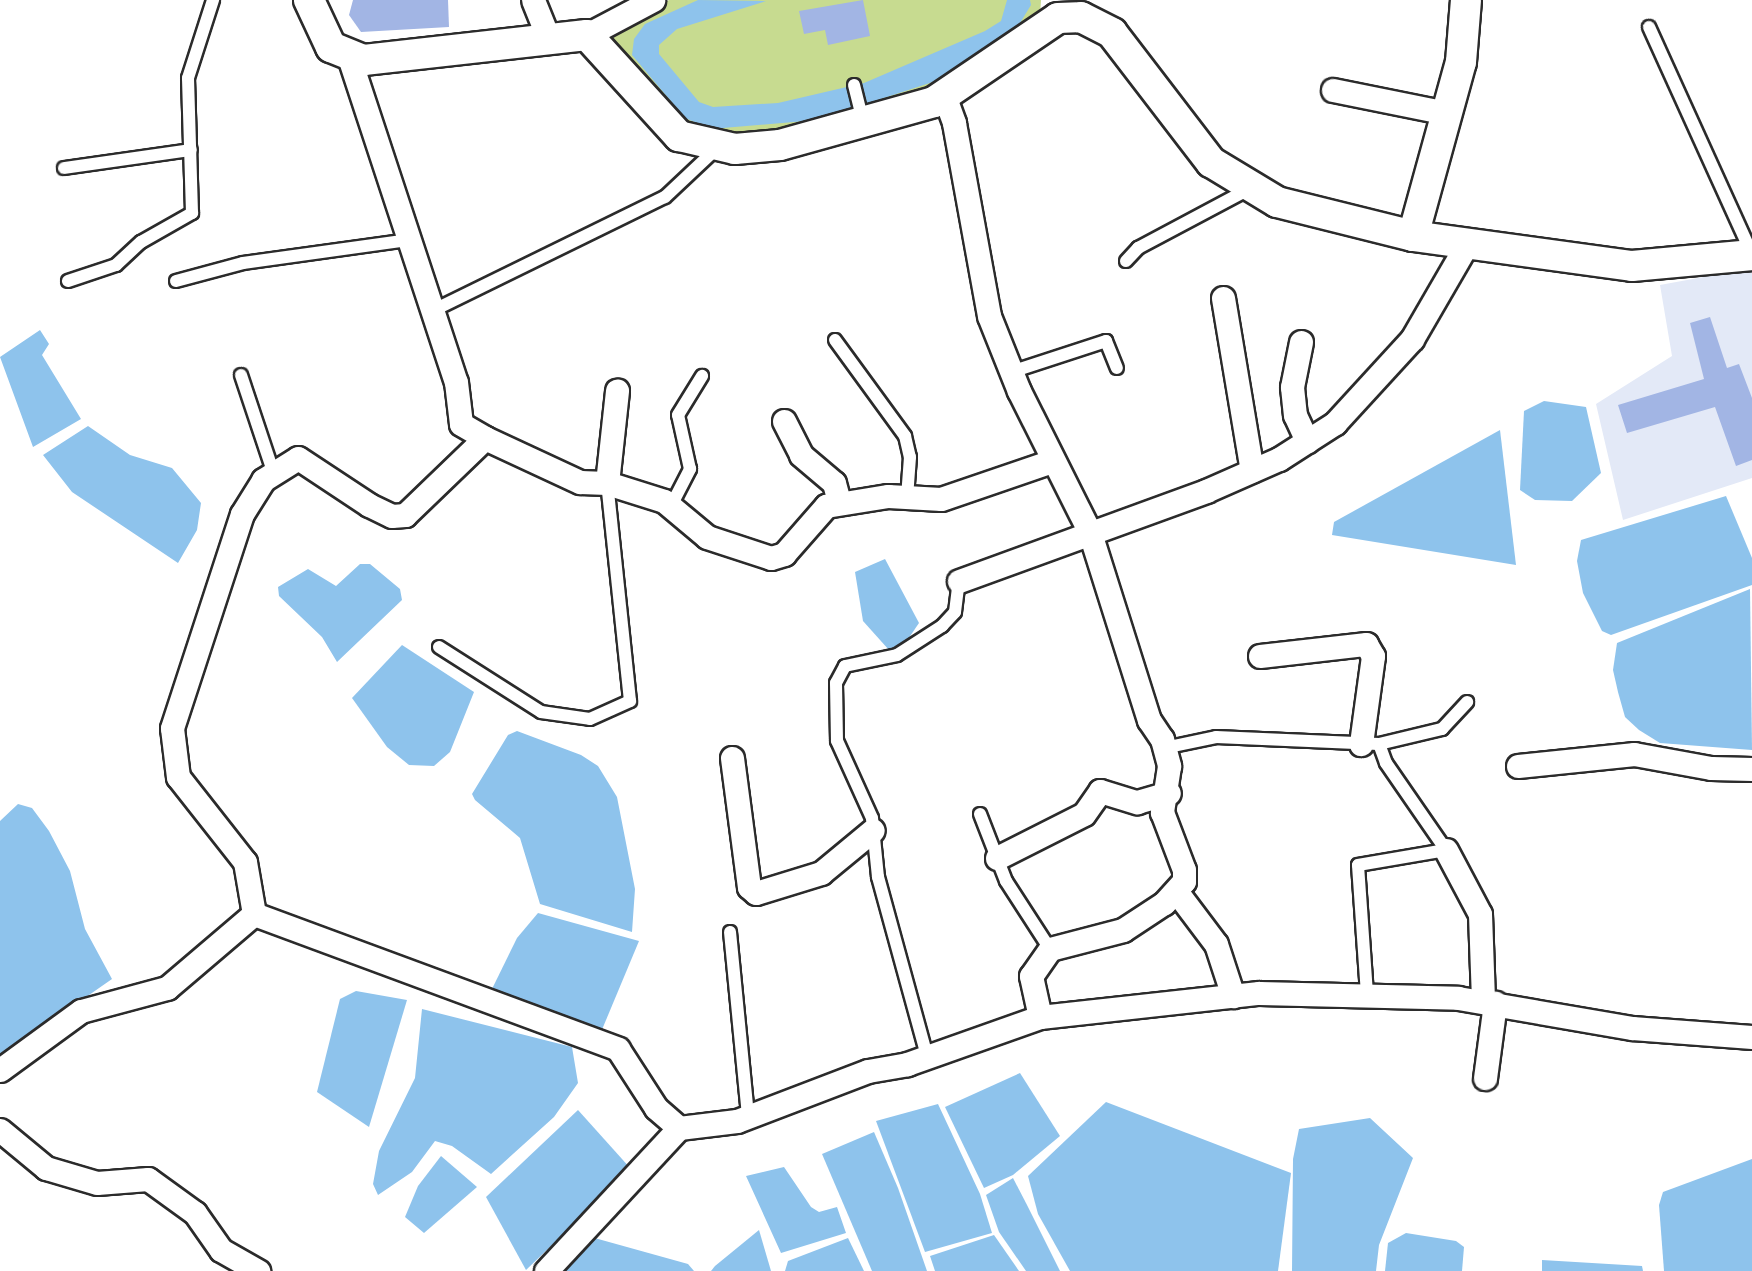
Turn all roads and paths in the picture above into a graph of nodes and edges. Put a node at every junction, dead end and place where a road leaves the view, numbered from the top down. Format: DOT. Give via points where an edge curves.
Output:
graph roads {
  1 [pos="213,0"];
  2 [pos="309,0"];
  3 [pos="533,0"];
  4 [pos="653,0"];
  5 [pos="1466,0"];
  6 [pos="1059,9"];
  7 [pos="1649,27"];
  8 [pos="587,35"];
  9 [pos="548,37"];
  10 [pos="348,54"];
  11 [pos="854,85"];
  12 [pos="1333,90"];
  13 [pos="944,95"];
  14 [pos="1447,113"];
  15 [pos="862,118"];
  16 [pos="719,146"];
  17 [pos="191,150"];
  18 [pos="64,168"];
  19 [pos="1251,188"];
  20 [pos="1413,236"];
  21 [pos="409,240"];
  22 [pos="1467,244"];
  23 [pos="1752,255"];
  24 [pos="1126,261"];
  25 [pos="68,281"];
  26 [pos="176,281"];
  27 [pos="1223,298"];
  28 [pos="432,311"];
  29 [pos="835,340"];
  30 [pos="1301,342"];
  31 [pos="1117,368"];
  32 [pos="1011,372"];
  33 [pos="241,375"];
  34 [pos="702,376"];
  35 [pos="617,391"];
  36 [pos="784,421"];
  37 [pos="485,438"];
  38 [pos="1307,441"];
  39 [pos="1052,461"];
  40 [pos="273,471"];
  41 [pos="1252,471"];
  42 [pos="607,483"];
  43 [pos="907,498"];
  44 [pos="839,502"];
  45 [pos="671,506"];
  46 [pos="1090,533"];
  47 [pos="959,581"];
  48 [pos="439,648"];
  49 [pos="1260,656"];
  50 [pos="1467,702"];
  51 [pos="1370,744"];
  52 [pos="1164,748"];
  53 [pos="732,758"];
  54 [pos="1518,766"];
  55 [pos="1752,769"];
  56 [pos="1169,793"];
  57 [pos="980,814"];
  58 [pos="873,830"];
  59 [pos="1446,850"];
  60 [pos="997,858"];
  61 [pos="1175,891"];
  62 [pos="254,914"];
  63 [pos="730,932"];
  64 [pos="1050,949"];
  65 [pos="1367,994"];
  66 [pos="1233,996"];
  67 [pos="1489,1002"];
  68 [pos="1040,1017"];
  69 [pos="1752,1037"];
  70 [pos="928,1056"];
  71 [pos="0,1070"];
  72 [pos="1485,1078"];
  73 [pos="748,1117"];
  74 [pos="679,1128"];
  75 [pos="0,1130"];
  76 [pos="250,1270"];
  77 [pos="546,1271"];
  1 -- 17 [label="lane" via="188,78"];
  2 -- 10 [label="street" via="331,47"];
  3 -- 9 [label="street"];
  4 -- 8 [label="street"];
  5 -- 14 [label="street" via="1461,62"];
  6 -- 13 [label="street"];
  6 -- 19 [label="street" via="1112,33 1211,162"];
  7 -- 23 [label="lane"];
  8 -- 9 [label="street"];
  8 -- 16 [label="street" via="679,136"];
  9 -- 10 [label="street" via="364,61"];
  10 -- 21 [label="street"];
  11 -- 15 [label="lane"];
  12 -- 14 [label="street"];
  13 -- 15 [label="street"];
  13 -- 32 [label="street" via="954,123 989,316"];
  14 -- 20 [label="street"];
  15 -- 16 [label="street" via="780,145"];
  16 -- 28 [label="lane" via="665,197"];
  17 -- 18 [label="lane"];
  17 -- 25 [label="lane" via="192,213 141,242 116,265"];
  19 -- 20 [label="street" via="1277,202"];
  19 -- 24 [label="lane" via="1138,248"];
  20 -- 22 [label="street"];
  21 -- 26 [label="lane" via="243,263"];
  21 -- 28 [label="street"];
  22 -- 23 [label="street" via="1632,266"];
  22 -- 38 [label="street" via="1412,339 1335,423"];
  27 -- 41 [label="street"];
  28 -- 37 [label="street" via="456,382 461,424"];
  29 -- 43 [label="lane" via="905,436 910,457"];
  30 -- 38 [label="street" via="1292,387 1295,415"];
  31 -- 32 [label="lane" via="1106,341"];
  32 -- 39 [label="street"];
  33 -- 40 [label="lane"];
  34 -- 45 [label="lane" via="678,415 690,469"];
  35 -- 42 [label="street"];
  36 -- 44 [label="street" via="801,455 834,483"];
  37 -- 40 [label="street" via="405,515 393,516 369,505 298,458"];
  37 -- 42 [label="street" via="580,482"];
  38 -- 41 [label="street"];
  39 -- 43 [label="street" via="941,499"];
  39 -- 46 [label="street"];
  40 -- 62 [label="street" via="242,514 172,728 178,777 245,862"];
  41 -- 46 [label="street"];
  42 -- 45 [label="street"];
  42 -- 48 [label="lane" via="631,701 590,719 541,712"];
  43 -- 44 [label="street"];
  44 -- 45 [label="street" via="817,513 784,554 771,558 707,537"];
  46 -- 47 [label="street"];
  46 -- 52 [label="street" via="1149,720"];
  47 -- 58 [label="lane" via="954,612 942,626 897,655 845,666 836,683 837,741"];
  49 -- 51 [label="street" via="1366,644 1373,656"];
  50 -- 51 [label="lane" via="1441,729"];
  51 -- 52 [label="lane" via="1216,737"];
  51 -- 59 [label="lane"];
  52 -- 56 [label="street"];
  53 -- 58 [label="street" via="749,887 756,893 821,873"];
  54 -- 55 [label="street" via="1634,754 1711,768"];
  56 -- 60 [label="street" via="1137,802 1100,791 1084,814"];
  56 -- 61 [label="street" via="1162,812 1184,870"];
  57 -- 60 [label="lane"];
  58 -- 70 [label="lane" via="878,877"];
  59 -- 65 [label="lane" via="1358,865"];
  59 -- 67 [label="street" via="1480,914"];
  60 -- 64 [label="lane"];
  61 -- 64 [label="street" via="1124,930"];
  61 -- 66 [label="street" via="1216,944"];
  62 -- 71 [label="street" via="167,988 81,1011"];
  62 -- 74 [label="street" via="618,1049 656,1108"];
  63 -- 73 [label="lane"];
  64 -- 68 [label="street" via="1031,976"];
  65 -- 66 [label="street"];
  65 -- 67 [label="street"];
  66 -- 68 [label="street"];
  67 -- 69 [label="street" via="1632,1028"];
  67 -- 72 [label="street"];
  68 -- 70 [label="street"];
  70 -- 73 [label="street" via="867,1070"];
  73 -- 74 [label="street"];
  74 -- 77 [label="street"];
  75 -- 76 [label="street" via="46,1168 97,1184 148,1179 195,1213 221,1250"];
}
